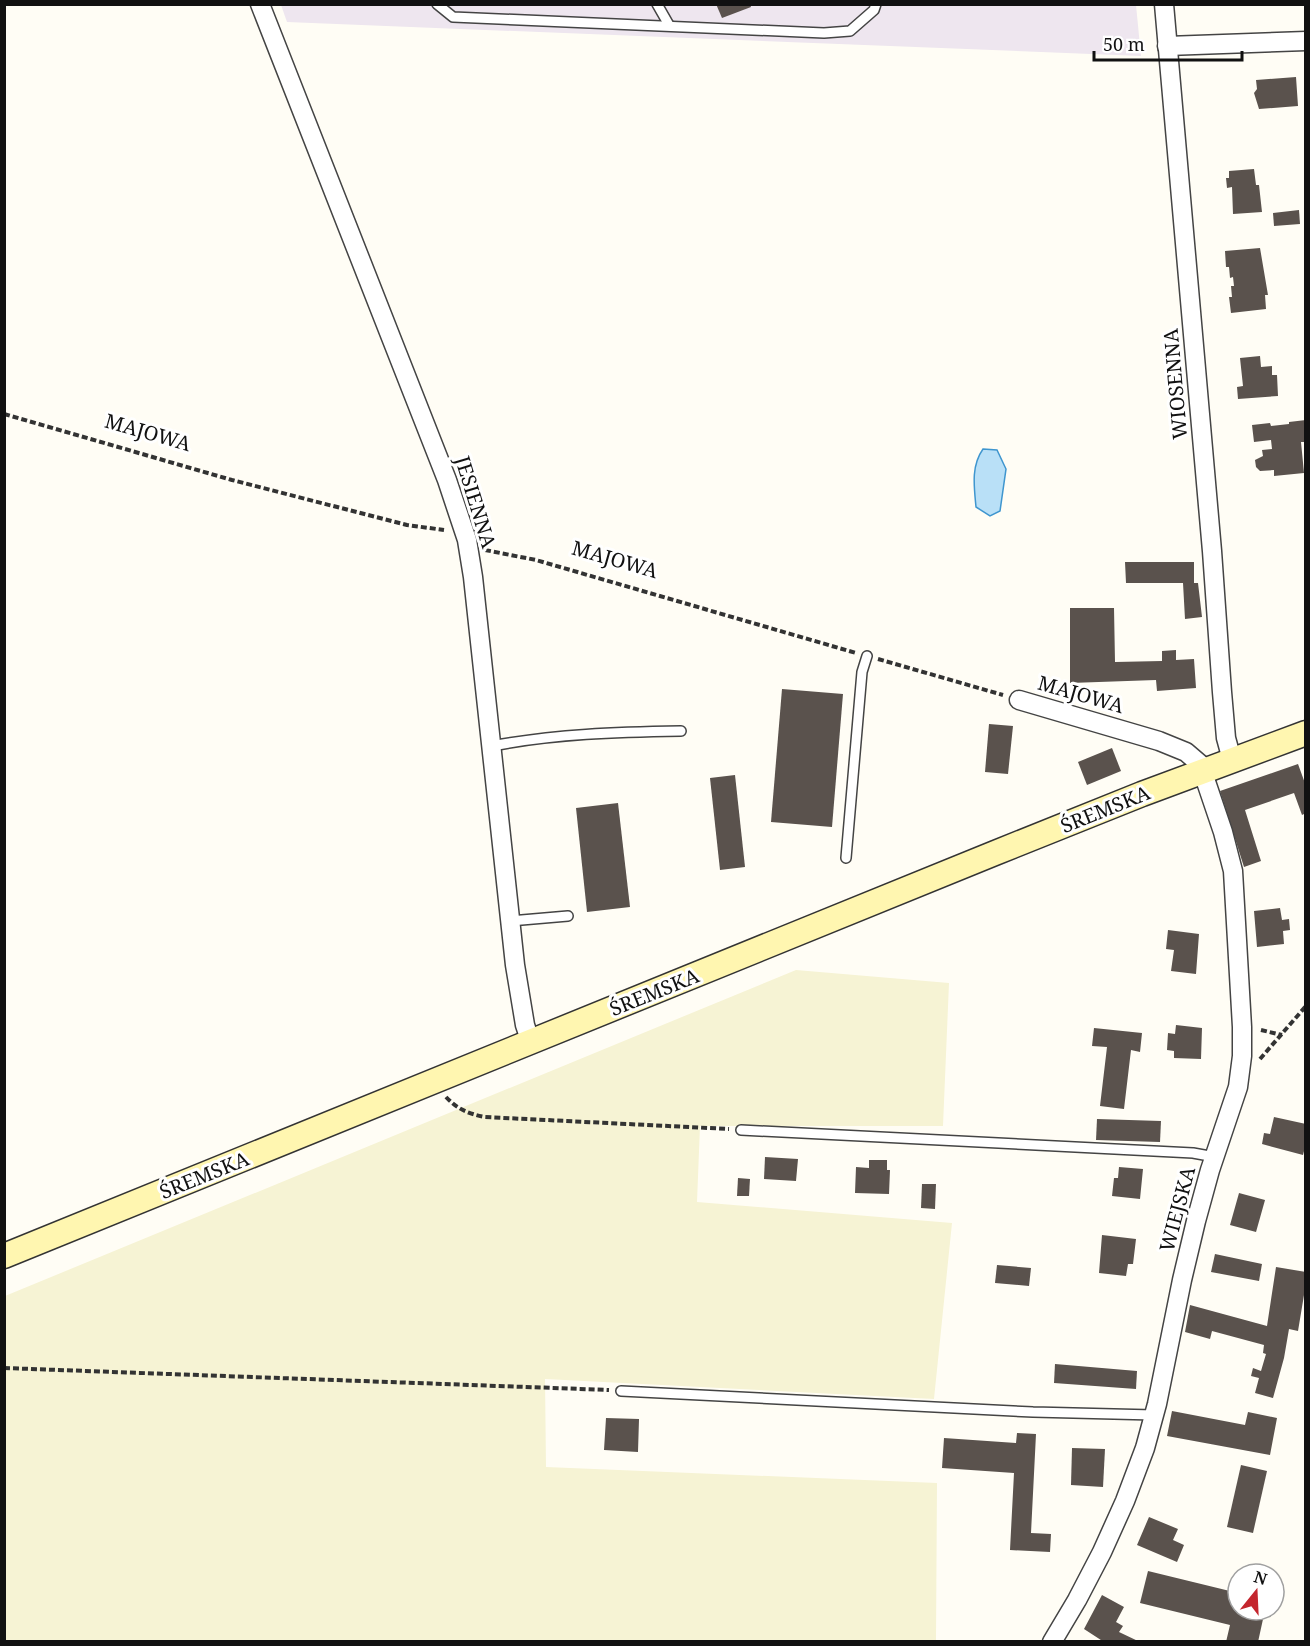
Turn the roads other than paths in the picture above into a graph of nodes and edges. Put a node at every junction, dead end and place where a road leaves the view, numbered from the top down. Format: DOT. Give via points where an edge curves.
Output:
graph roads {
  1 [pos="260,4"];
  2 [pos="437,4"];
  3 [pos="657,4"];
  4 [pos="876,4"];
  5 [pos="1164,4"];
  6 [pos="669,25"];
  7 [pos="1305,41"];
  8 [pos="1167,46"];
  9 [pos="867,656"];
  10 [pos="1019,700"];
  11 [pos="681,731"];
  12 [pos="1305,733"];
  13 [pos="492,746"];
  14 [pos="1232,760"];
  15 [pos="1202,771"];
  16 [pos="846,858"];
  17 [pos="568,916"];
  18 [pos="510,921"];
  19 [pos="531,1043"];
  20 [pos="741,1130"];
  21 [pos="1215,1157"];
  22 [pos="4,1256"];
  23 [pos="621,1391"];
  24 [pos="1154,1415"];
  25 [pos="1052,1641"];
  1 -- 13 [label="street, JESIENNA" via="443,469 467,540"];
  2 -- 6 [label="lane" via="453,17"];
  3 -- 6 [label="lane"];
  4 -- 6 [label="lane" via="850,31 841,32"];
  5 -- 8 [label="street, WIOSENNA"];
  7 -- 8 [label="street"];
  8 -- 14 [label="street, WIOSENNA" via="1223,704"];
  9 -- 16 [label="lane" via="862,672"];
  10 -- 15 [label="street, MAJOWA" via="1159,741 1193,755"];
  11 -- 13 [label="lane" via="594,733"];
  12 -- 14 [label="main road, ŚREMSKA"];
  13 -- 18 [label="street, JESIENNA"];
  14 -- 15 [label="main road, ŚREMSKA"];
  15 -- 19 [label="main road, ŚREMSKA"];
  15 -- 21 [label="street, WIEJSKA" via="1233,871 1242,1027 1240,1074"];
  17 -- 18 [label="lane"];
  18 -- 19 [label="street, JESIENNA" via="523,1017"];
  19 -- 22 [label="main road, ŚREMSKA"];
  20 -- 21 [label="lane"];
  21 -- 24 [label="street, WIEJSKA" via="1186,1260"];
  23 -- 24 [label="lane"];
  24 -- 25 [label="street, WIEJSKA" via="1114,1527"];
}
